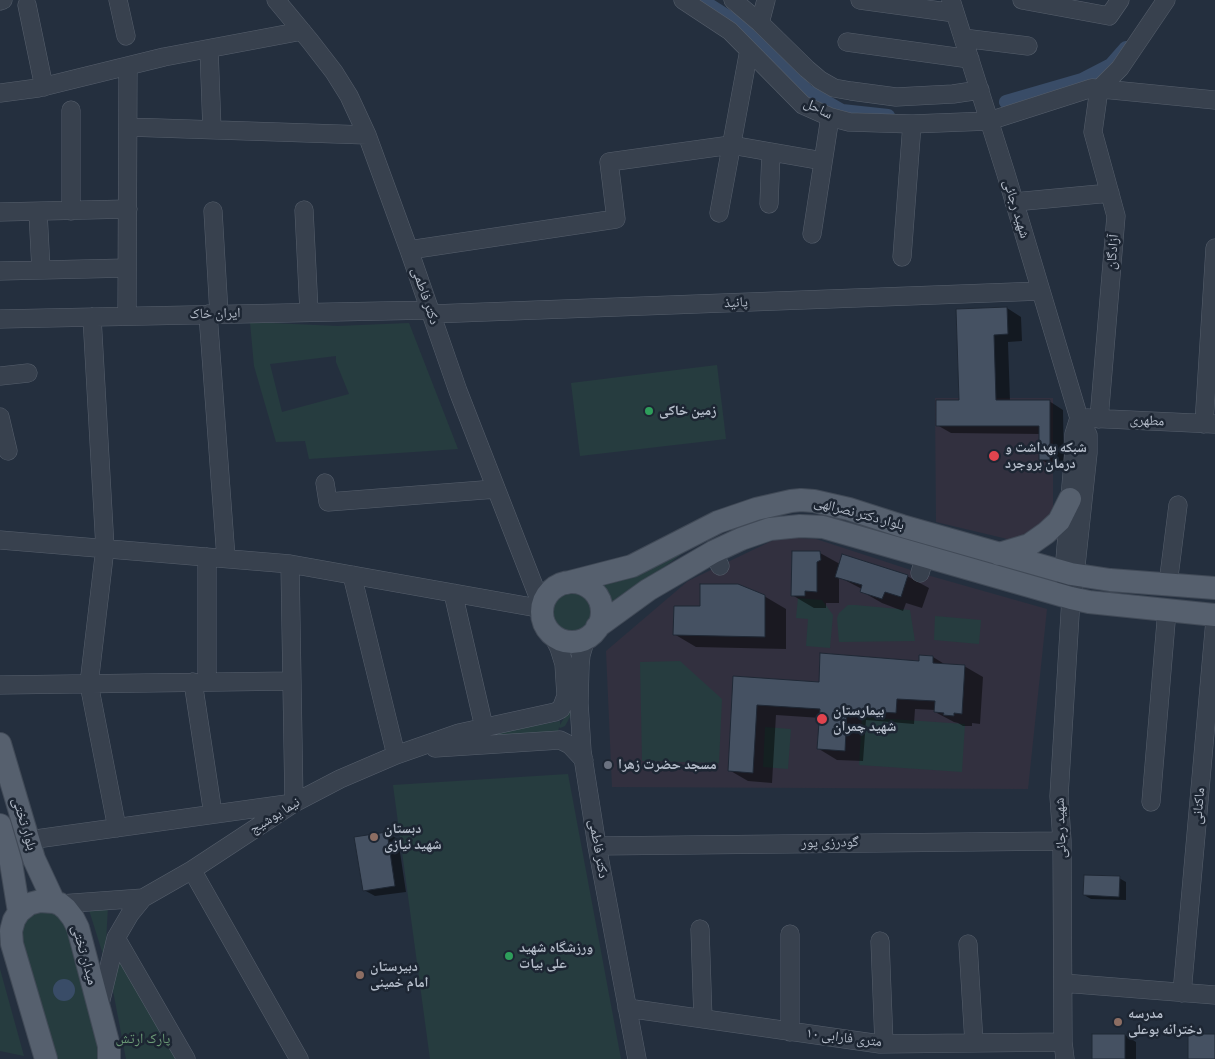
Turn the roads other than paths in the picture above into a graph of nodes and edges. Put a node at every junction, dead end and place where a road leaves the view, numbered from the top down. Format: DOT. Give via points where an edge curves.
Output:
graph roads {
  1 [pos="118,0"];
  2 [pos="276,0"];
  3 [pos="683,0"];
  4 [pos="766,0"];
  5 [pos="860,0"];
  6 [pos="1022,0"];
  7 [pos="1120,0"];
  8 [pos="1166,0"];
  9 [pos="742,3"];
  10 [pos="27,4"];
  11 [pos="953,6"];
  12 [pos="760,23"];
  13 [pos="302,31"];
  14 [pos="126,36"];
  15 [pos="963,38"];
  16 [pos="848,42"];
  17 [pos="1028,46"];
  18 [pos="209,49"];
  19 [pos="749,50"];
  20 [pos="970,59"];
  21 [pos="128,66"];
  22 [pos="44,87"];
  23 [pos="1099,89"];
  24 [pos="980,90"];
  25 [pos="0,93"];
  26 [pos="1215,100"];
  27 [pos="71,110"];
  28 [pos="830,118"];
  29 [pos="989,121"];
  30 [pos="912,124"];
  31 [pos="128,127"];
  32 [pos="212,130"];
  33 [pos="367,135"];
  34 [pos="731,145"];
  35 [pos="772,152"];
  36 [pos="823,161"];
  37 [pos="1110,194"];
  38 [pos="1014,202"];
  39 [pos="769,204"];
  40 [pos="128,209"];
  41 [pos="304,210"];
  42 [pos="71,211"];
  43 [pos="213,211"];
  44 [pos="0,212"];
  45 [pos="38,212"];
  46 [pos="719,213"];
  47 [pos="812,234"];
  48 [pos="1215,248"];
  49 [pos="409,250"];
  50 [pos="902,257"];
  51 [pos="127,268"];
  52 [pos="41,270"];
  53 [pos="0,271"];
  54 [pos="1041,291"];
  55 [pos="309,312"];
  56 [pos="431,312"];
  57 [pos="213,314"];
  58 [pos="127,316"];
  59 [pos="92,317"];
  60 [pos="0,319"];
  61 [pos="28,373"];
  62 [pos="0,376"];
  63 [pos="0,418"];
  64 [pos="1080,418"];
  65 [pos="1100,419"];
  66 [pos="1209,424"];
  67 [pos="8,451"];
  68 [pos="325,483"];
  69 [pos="496,489"];
  70 [pos="1070,500"];
  71 [pos="1178,505"];
  72 [pos="702,530"];
  73 [pos="0,540"];
  74 [pos="105,548"];
  75 [pos="999,554"];
  76 [pos="208,556"];
  77 [pos="226,558"];
  78 [pos="716,559"];
  79 [pos="290,564"];
  80 [pos="1070,574"];
  81 [pos="352,575"];
  82 [pos="566,582"];
  83 [pos="1168,584"];
  84 [pos="1215,588"];
  85 [pos="453,593"];
  86 [pos="1071,598"];
  87 [pos="543,610"];
  88 [pos="1167,610"];
  89 [pos="1215,615"];
  90 [pos="1215,620"];
  91 [pos="550,632"];
  92 [pos="592,633"];
  93 [pos="292,681"];
  94 [pos="200,682"];
  95 [pos="89,684"];
  96 [pos="0,685"];
  97 [pos="484,727"];
  98 [pos="0,744"];
  99 [pos="414,749"];
  100 [pos="396,756"];
  101 [pos="584,760"];
  102 [pos="1151,802"];
  103 [pos="294,803"];
  104 [pos="213,814"];
  105 [pos="0,825"];
  106 [pos="116,828"];
  107 [pos="29,840"];
  108 [pos="1062,840"];
  109 [pos="597,846"];
  110 [pos="6,862"];
  111 [pos="192,870"];
  112 [pos="143,898"];
  113 [pos="57,903"];
  114 [pos="16,916"];
  115 [pos="700,929"];
  116 [pos="790,934"];
  117 [pos="116,938"];
  118 [pos="880,941"];
  119 [pos="0,942"];
  120 [pos="968,944"];
  121 [pos="1063,983"];
  122 [pos="1182,993"];
  123 [pos="1215,996"];
  124 [pos="627,1008"];
  125 [pos="99,1009"];
  126 [pos="703,1019"];
  127 [pos="790,1032"];
  128 [pos="974,1043"];
  129 [pos="892,1049"];
  130 [pos="1064,1050"];
  131 [pos="956,1051"];
  132 [pos="110,1058"];
  133 [pos="46,1059"];
  134 [pos="186,1059"];
  135 [pos="299,1059"];
  136 [pos="637,1059"];
  1 -- 14 [label="street"];
  2 -- 13 [label="street, دکتر فاطمی"];
  3 -- 19 [label="street, ساحل" via="730,31"];
  4 -- 12 [label="street"];
  5 -- 11 [label="street"];
  6 -- 7 [label="street" via="1109,16"];
  8 -- 23 [label="street" via="1120,68"];
  9 -- 12 [label="street, ساحل"];
  10 -- 22 [label="street"];
  11 -- 15 [label="street, شهید رجائی"];
  12 -- 24 [label="street, ساحل" via="807,69 834,88 896,96"];
  13 -- 18 [label="street"];
  13 -- 33 [label="street, دکتر فاطمی" via="334,72"];
  15 -- 17 [label="street"];
  15 -- 20 [label="street, شهید رجائی"];
  16 -- 20 [label="street"];
  18 -- 21 [label="street"];
  18 -- 32 [label="street"];
  19 -- 28 [label="street, ساحل" via="804,105"];
  19 -- 34 [label="street"];
  20 -- 24 [label="street, شهید رجائی"];
  21 -- 22 [label="street"];
  21 -- 31 [label="street"];
  22 -- 25 [label="street"];
  23 -- 26 [label="street, ساحل"];
  23 -- 29 [label="street, ساحل" via="1092,88"];
  23 -- 37 [label="street, آزادگان" via="1093,132"];
  24 -- 29 [label="street, شهید رجائی"];
  27 -- 42 [label="street"];
  28 -- 30 [label="street, ساحل" via="849,122"];
  28 -- 36 [label="street"];
  29 -- 30 [label="street, ساحل"];
  29 -- 38 [label="street, شهید رجائی"];
  30 -- 50 [label="street"];
  31 -- 32 [label="street"];
  31 -- 40 [label="street"];
  32 -- 33 [label="street"];
  33 -- 49 [label="street, دکتر فاطمی"];
  34 -- 35 [label="street"];
  34 -- 46 [label="street"];
  34 -- 49 [label="street" via="608,162 616,219"];
  35 -- 36 [label="street"];
  35 -- 39 [label="street"];
  36 -- 47 [label="street"];
  37 -- 38 [label="street"];
  37 -- 65 [label="street, آزادگان" via="1116,216"];
  38 -- 54 [label="street, شهید رجائی"];
  40 -- 42 [label="street"];
  40 -- 51 [label="street"];
  41 -- 55 [label="street"];
  42 -- 45 [label="street"];
  43 -- 57 [label="street"];
  44 -- 45 [label="street"];
  45 -- 52 [label="street"];
  48 -- 66 [label="street"];
  49 -- 56 [label="street, دکتر فاطمی"];
  51 -- 52 [label="street"];
  51 -- 58 [label="street"];
  52 -- 53 [label="street"];
  54 -- 56 [label="street, پانیذ"];
  54 -- 64 [label="street, شهید رجائی"];
  55 -- 56 [label="street, ایران خاک"];
  55 -- 57 [label="street, ایران خاک"];
  56 -- 69 [label="street, دکتر فاطمی"];
  57 -- 58 [label="street, ایران خاک"];
  57 -- 77 [label="street"];
  58 -- 59 [label="street, ایران خاک"];
  59 -- 60 [label="street, ایران خاک"];
  59 -- 74 [label="street"];
  61 -- 62 [label="street"];
  63 -- 67 [label="street"];
  64 -- 65 [label="street, مطهری"];
  64 -- 70 [label="street, شهید رجائی" via="1074,434"];
  64 -- 80 [label="street, شهید رجائی" via="1088,435 1088,453"];
  65 -- 66 [label="street, مطهری"];
  68 -- 69 [label="street" via="328,502"];
  69 -- 87 [label="street, دکتر فاطمی"];
  70 -- 75 [label="main road" via="1059,521 1046,533 1028,545"];
  70 -- 80 [label="street, شهید رجائی"];
  71 -- 83 [label="street"];
  72 -- 75 [label="main road, بلوار دکتر نصرالهی" via="756,508 814,500 946,531"];
  72 -- 78 [label="main road"];
  72 -- 82 [label="main road, بلوار دکتر نصرالهی" via="632,566"];
  73 -- 74 [label="street"];
  74 -- 76 [label="street"];
  74 -- 95 [label="street"];
  75 -- 80 [label="main road, بلوار دکتر نصرالهی"];
  76 -- 77 [label="street"];
  76 -- 94 [label="street"];
  77 -- 79 [label="street"];
  78 -- 86 [label="main road, بلوار دکتر نصرالهی" via="740,539 770,529 823,527 923,564"];
  78 -- 92 [label="main road, بلوار دکتر نصرالهی" via="648,590"];
  79 -- 81 [label="street"];
  79 -- 93 [label="street"];
  80 -- 83 [label="main road, بلوار دکتر نصرالهی"];
  80 -- 86 [label="street, شهید رجائی"];
  81 -- 85 [label="street"];
  81 -- 100 [label="street"];
  82 -- 87 [label="main road" via="547,595"];
  82 -- 92 [label="main road" via="581,583 594,591 598,598 601,620"];
  83 -- 84 [label="main road, بلوار دکتر نصرالهی"];
  85 -- 87 [label="street"];
  85 -- 97 [label="street"];
  86 -- 88 [label="main road, بلوار دکتر نصرالهی"];
  86 -- 108 [label="street, شهید رجائی" via="1059,796"];
  87 -- 91 [label="main road"];
  88 -- 89 [label="main road, بلوار دکتر نصرالهی"];
  88 -- 102 [label="street"];
  90 -- 122 [label="street, ماکنانی"];
  91 -- 92 [label="main road" via="571,641"];
  91 -- 97 [label="street, نیما یوشیج" via="564,664 566,696 562,708"];
  92 -- 101 [label="street, دکتر فاطمی" via="581,655 580,666 579,703"];
  93 -- 94 [label="street"];
  93 -- 103 [label="street"];
  94 -- 95 [label="street"];
  94 -- 104 [label="street"];
  95 -- 96 [label="street"];
  95 -- 106 [label="street"];
  97 -- 99 [label="street, نیما یوشیج"];
  98 -- 107 [label="main road, بلوار تختی"];
  99 -- 100 [label="street, نیما یوشیج"];
  99 -- 101 [label="street, نیما یوشیج" via="560,740 570,745"];
  100 -- 103 [label="street, نیما یوشیج" via="340,779"];
  101 -- 109 [label="street, دکتر فاطمی"];
  103 -- 104 [label="street"];
  103 -- 111 [label="street, نیما یوشیج"];
  104 -- 106 [label="street"];
  105 -- 110 [label="main road, بلوار تختی"];
  106 -- 107 [label="street"];
  107 -- 113 [label="main road, بلوار تختی" via="34,859"];
  108 -- 109 [label="street, گودرزی پور"];
  108 -- 121 [label="street, شهید رجائی"];
  109 -- 124 [label="street, دکتر فاطمی"];
  110 -- 114 [label="main road, بلوار تختی"];
  111 -- 112 [label="street, نیما یوشیج"];
  111 -- 135 [label="street"];
  112 -- 113 [label="street, نیما یوشیج"];
  112 -- 117 [label="street, نیما یوشیج"];
  113 -- 114 [label="main road" via="40,901 29,904"];
  113 -- 125 [label="main road, میدان تختی" via="66,909 78,928"];
  114 -- 119 [label="street"];
  114 -- 133 [label="main road" via="11,930 12,944"];
  115 -- 126 [label="street"];
  116 -- 127 [label="street"];
  117 -- 125 [label="street, نیما یوشیج"];
  117 -- 134 [label="street"];
  118 -- 129 [label="street"];
  120 -- 128 [label="street"];
  121 -- 122 [label="street"];
  121 -- 130 [label="street, شهید رجائی"];
  122 -- 123 [label="street"];
  124 -- 126 [label="street, ۱۰ متری فارابی"];
  124 -- 136 [label="street, دکتر فاطمی"];
  125 -- 132 [label="main road, میدان تختی"];
  126 -- 127 [label="street, ۱۰ متری فارابی"];
  127 -- 129 [label="street, ۱۰ متری فارابی"];
  128 -- 130 [label="street, ۱۰ متری فارابی"];
  128 -- 131 [label="street, ۱۰ متری فارابی"];
  129 -- 131 [label="street, ۱۰ متری فارابی"];
}
